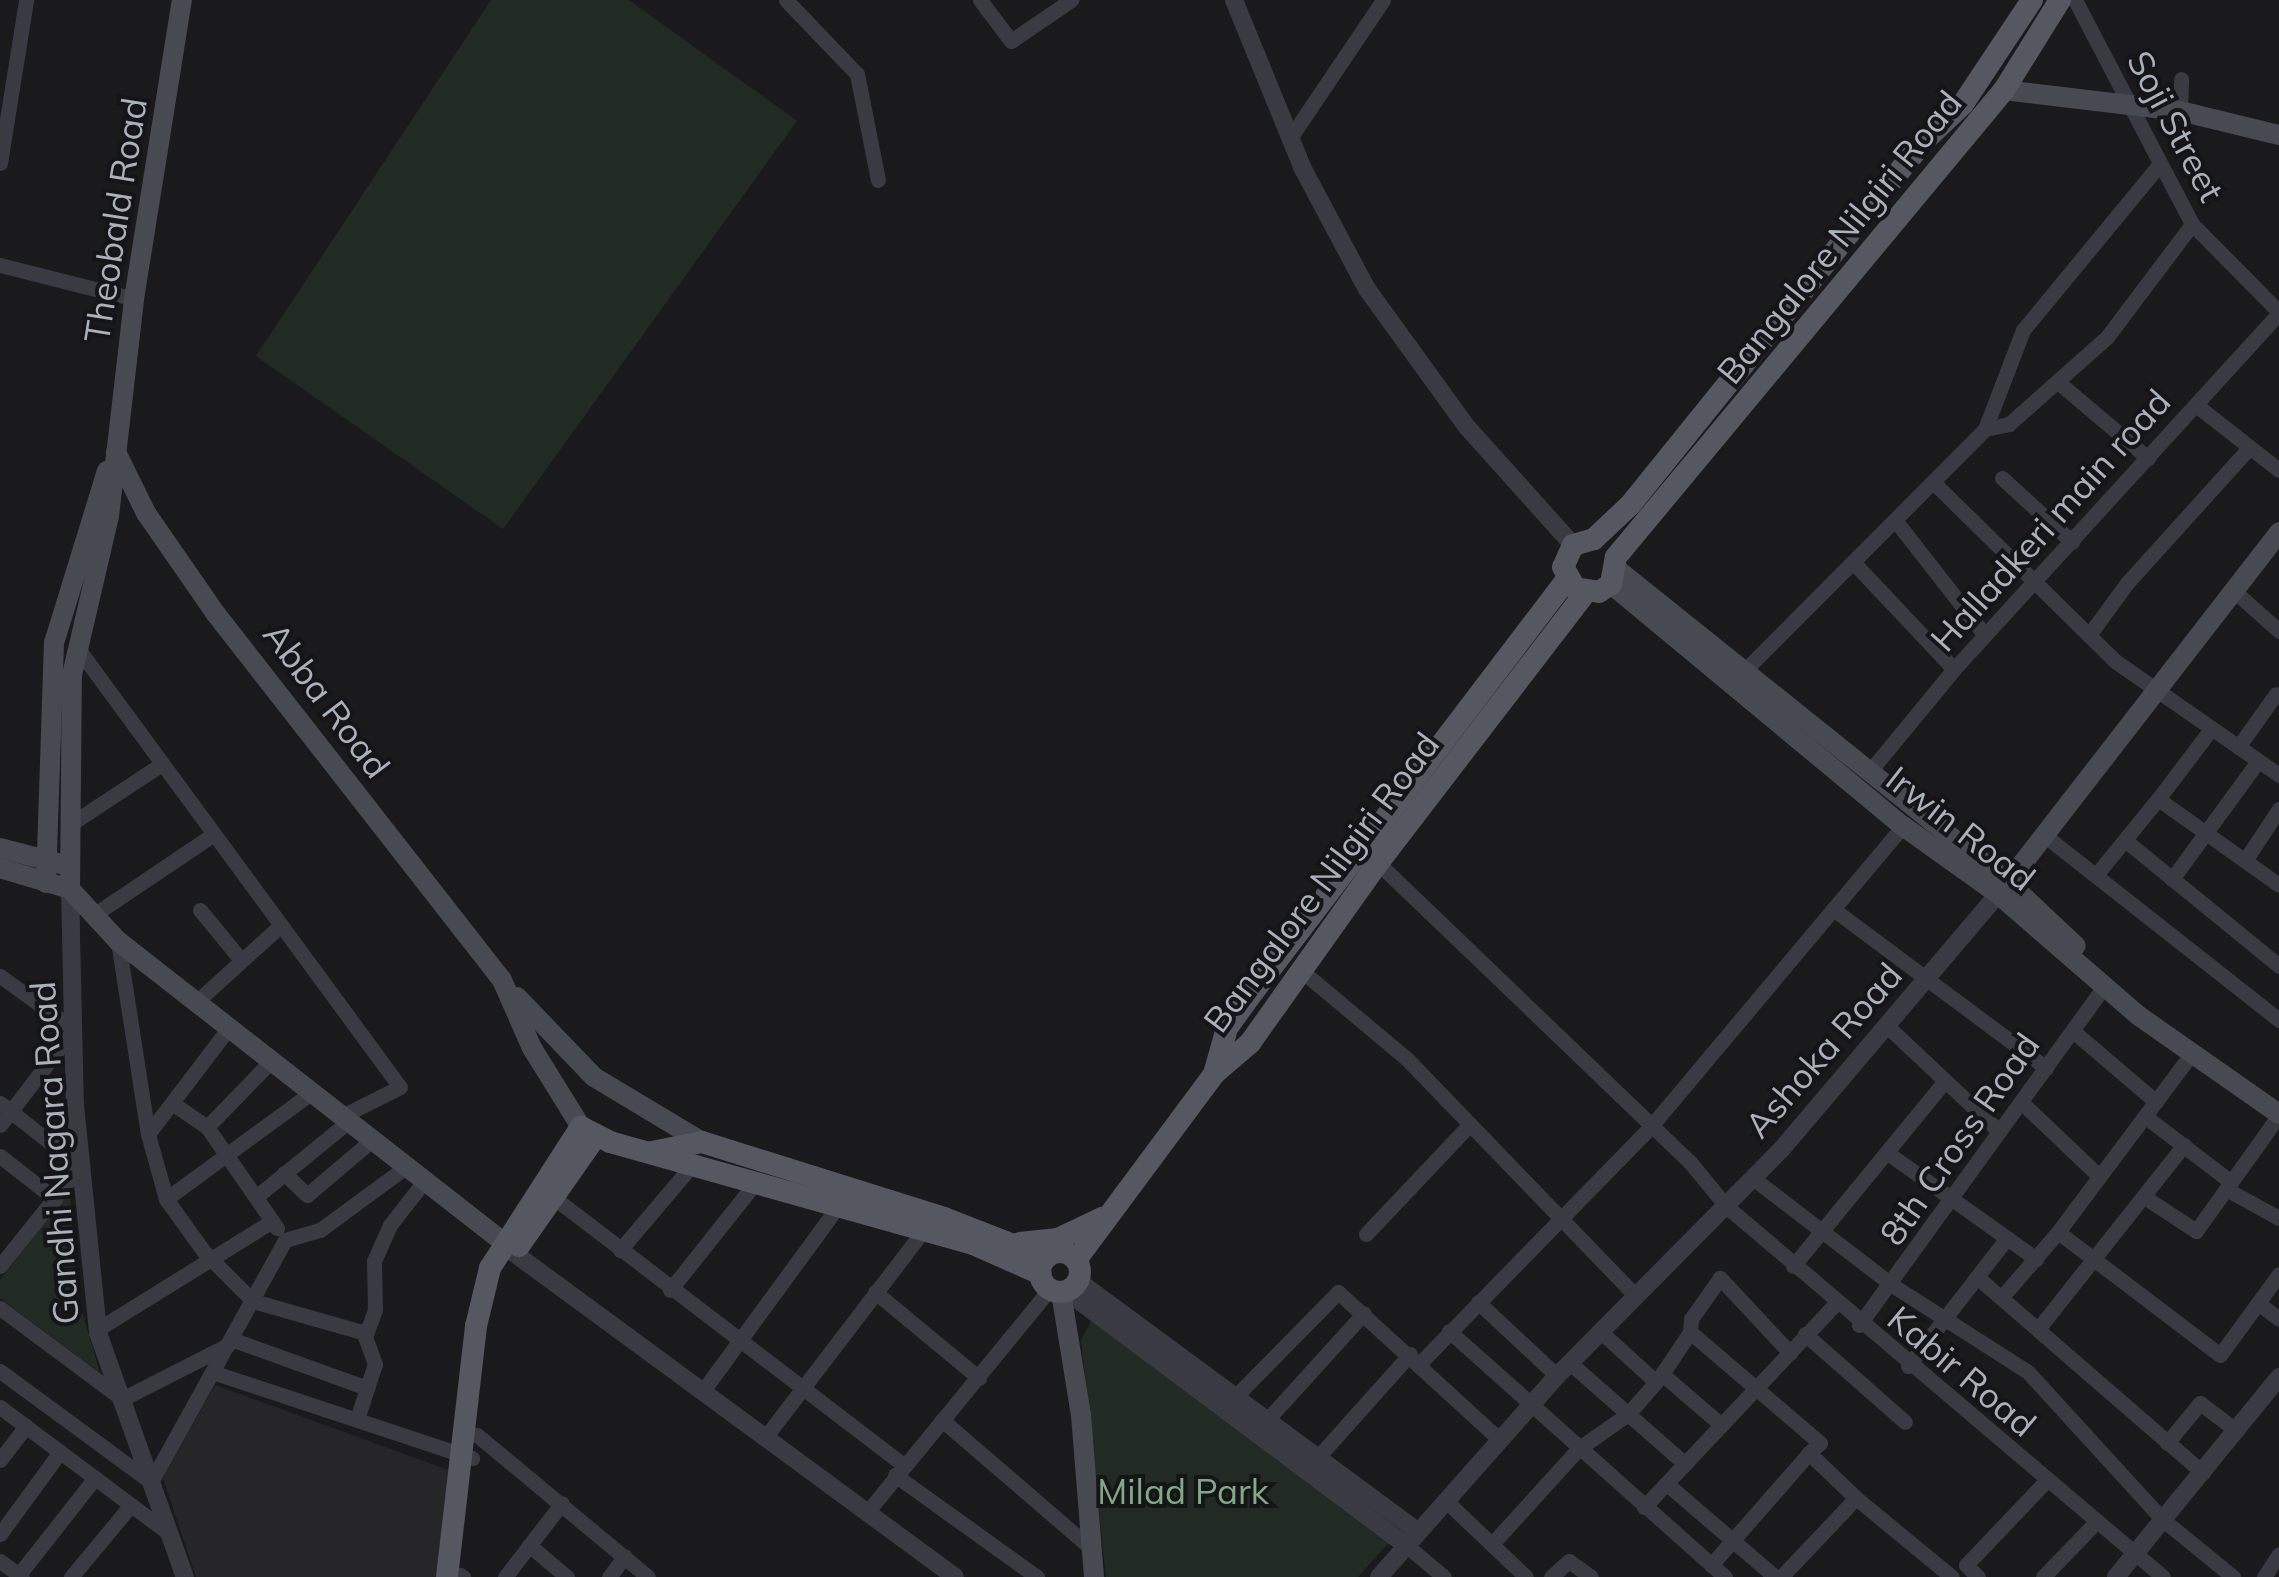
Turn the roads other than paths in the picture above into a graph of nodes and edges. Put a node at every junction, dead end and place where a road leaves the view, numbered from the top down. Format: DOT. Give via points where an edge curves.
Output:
graph roads {
  1 [pos="26,0"];
  2 [pos="182,0"];
  3 [pos="786,0"];
  4 [pos="980,0"];
  5 [pos="1071,0"];
  6 [pos="1234,0"];
  7 [pos="1384,0"];
  8 [pos="2032,0"];
  9 [pos="2060,0"];
  10 [pos="2075,0"];
  11 [pos="2181,79"];
  12 [pos="2004,90"];
  13 [pos="2133,106"];
  14 [pos="2180,111"];
  15 [pos="2279,134"];
  16 [pos="1290,138"];
  17 [pos="0,163"];
  18 [pos="2159,165"];
  19 [pos="878,180"];
  20 [pos="2192,224"];
  21 [pos="0,265"];
  22 [pos="134,299"];
  23 [pos="2279,313"];
  24 [pos="2058,382"];
  25 [pos="2196,404"];
  26 [pos="1986,429"];
  27 [pos="2249,448"];
  28 [pos="115,450"];
  29 [pos="2148,458"];
  30 [pos="2279,470"];
  31 [pos="2002,478"];
  32 [pos="1934,482"];
  33 [pos="1895,520"];
  34 [pos="2279,532"];
  35 [pos="1583,542"];
  36 [pos="2072,542"];
  37 [pos="1852,562"];
  38 [pos="1615,570"];
  39 [pos="2035,582"];
  40 [pos="1576,586"];
  41 [pos="2234,590"];
  42 [pos="2279,630"];
  43 [pos="2089,635"];
  44 [pos="1985,636"];
  45 [pos="76,646"];
  46 [pos="1954,669"];
  47 [pos="1738,676"];
  48 [pos="2154,691"];
  49 [pos="2276,694"];
  50 [pos="2211,729"];
  51 [pos="2238,747"];
  52 [pos="2258,761"];
  53 [pos="162,764"];
  54 [pos="1870,771"];
  55 [pos="2279,776"];
  56 [pos="2158,799"];
  57 [pos="2279,809"];
  58 [pos="69,824"];
  59 [pos="1903,826"];
  60 [pos="2208,830"];
  61 [pos="214,834"];
  62 [pos="2044,835"];
  63 [pos="2126,840"];
  64 [pos="0,848"];
  65 [pos="2246,858"];
  66 [pos="48,860"];
  67 [pos="1378,864"];
  68 [pos="70,867"];
  69 [pos="0,868"];
  70 [pos="2096,875"];
  71 [pos="2172,880"];
  72 [pos="46,884"];
  73 [pos="2279,884"];
  74 [pos="2003,888"];
  75 [pos="70,889"];
  76 [pos="1834,908"];
  77 [pos="200,910"];
  78 [pos="92,916"];
  79 [pos="281,925"];
  80 [pos="118,942"];
  81 [pos="241,960"];
  82 [pos="2279,966"];
  83 [pos="1303,972"];
  84 [pos="0,976"];
  85 [pos="1929,977"];
  86 [pos="502,980"];
  87 [pos="2104,986"];
  88 [pos="196,1003"];
  89 [pos="2279,1020"];
  90 [pos="1887,1026"];
  91 [pos="74,1029"];
  92 [pos="228,1029"];
  93 [pos="2072,1031"];
  94 [pos="2192,1052"];
  95 [pos="271,1061"];
  96 [pos="2046,1068"];
  97 [pos="1214,1074"];
  98 [pos="1944,1082"];
  99 [pos="312,1092"];
  100 [pos="2279,1101"];
  101 [pos="2020,1102"];
  102 [pos="2156,1102"];
  103 [pos="172,1103"];
  104 [pos="5,1108"];
  105 [pos="2279,1114"];
  106 [pos="347,1117"];
  107 [pos="2146,1117"];
  108 [pos="1470,1124"];
  109 [pos="0,1125"];
  110 [pos="1652,1125"];
  111 [pos="208,1127"];
  112 [pos="588,1131"];
  113 [pos="1999,1131"];
  114 [pos="148,1134"];
  115 [pos="373,1139"];
  116 [pos="702,1142"];
  117 [pos="2184,1145"];
  118 [pos="649,1153"];
  119 [pos="1889,1154"];
  120 [pos="227,1155"];
  121 [pos="0,1156"];
  122 [pos="692,1165"];
  123 [pos="80,1166"];
  124 [pos="407,1166"];
  125 [pos="284,1173"];
  126 [pos="2097,1174"];
  127 [pos="1754,1179"];
  128 [pos="425,1180"];
  129 [pos="754,1183"];
  130 [pos="2229,1185"];
  131 [pos="256,1197"];
  132 [pos="553,1198"];
  133 [pos="2146,1198"];
  134 [pos="55,1199"];
  135 [pos="166,1200"];
  136 [pos="1955,1201"];
  137 [pos="838,1206"];
  138 [pos="1726,1206"];
  139 [pos="1116,1210"];
  140 [pos="1563,1218"];
  141 [pos="2279,1218"];
  142 [pos="272,1221"];
  143 [pos="924,1230"];
  144 [pos="2058,1232"];
  145 [pos="1824,1233"];
  146 [pos="1366,1234"];
  147 [pos="997,1238"];
  148 [pos="2006,1238"];
  149 [pos="286,1240"];
  150 [pos="508,1248"];
  151 [pos="620,1250"];
  152 [pos="2036,1259"];
  153 [pos="214,1262"];
  154 [pos="2094,1264"];
  155 [pos="0,1266"];
  156 [pos="1793,1266"];
  157 [pos="2279,1274"];
  158 [pos="1977,1277"];
  159 [pos="1060,1278"];
  160 [pos="1892,1285"];
  161 [pos="670,1290"];
  162 [pos="875,1292"];
  163 [pos="1636,1296"];
  164 [pos="2002,1298"];
  165 [pos="252,1301"];
  166 [pos="1478,1302"];
  167 [pos="2258,1303"];
  168 [pos="1835,1304"];
  169 [pos="0,1308"];
  170 [pos="1364,1313"];
  171 [pos="2279,1319"];
  172 [pos="1945,1321"];
  173 [pos="1860,1325"];
  174 [pos="98,1329"];
  175 [pos="2038,1329"];
  176 [pos="1448,1332"];
  177 [pos="1601,1332"];
  178 [pos="1690,1332"];
  179 [pos="365,1333"];
  180 [pos="1805,1334"];
  181 [pos="229,1342"];
  182 [pos="738,1343"];
  183 [pos="1790,1352"];
  184 [pos="1415,1359"];
  185 [pos="1908,1366"];
  186 [pos="1563,1369"];
  187 [pos="0,1370"];
  188 [pos="212,1372"];
  189 [pos="2279,1377"];
  190 [pos="979,1378"];
  191 [pos="1659,1378"];
  192 [pos="367,1388"];
  193 [pos="705,1388"];
  194 [pos="1755,1388"];
  195 [pos="800,1389"];
  196 [pos="122,1399"];
  197 [pos="1229,1402"];
  198 [pos="0,1407"];
  199 [pos="1530,1407"];
  200 [pos="1628,1414"];
  201 [pos="356,1419"];
  202 [pos="942,1420"];
  203 [pos="1267,1420"];
  204 [pos="1904,1422"];
  205 [pos="1719,1424"];
  206 [pos="26,1426"];
  207 [pos="2237,1431"];
  208 [pos="767,1435"];
  209 [pos="1500,1440"];
  210 [pos="2168,1444"];
  211 [pos="470,1448"];
  212 [pos="1578,1450"];
  213 [pos="60,1452"];
  214 [pos="1809,1453"];
  215 [pos="1318,1457"];
  216 [pos="0,1460"];
  217 [pos="1685,1464"];
  218 [pos="899,1470"];
  219 [pos="2203,1474"];
  220 [pos="95,1478"];
  221 [pos="2047,1480"];
  222 [pos="151,1482"];
  223 [pos="1667,1484"];
  224 [pos="1856,1498"];
  225 [pos="1446,1501"];
  226 [pos="562,1503"];
  227 [pos="131,1505"];
  228 [pos="1644,1507"];
  229 [pos="868,1511"];
  230 [pos="2162,1519"];
  231 [pos="2098,1522"];
  232 [pos="0,1534"];
  233 [pos="170,1534"];
  234 [pos="1734,1538"];
  235 [pos="1413,1539"];
  236 [pos="1492,1544"];
  237 [pos="529,1546"];
  238 [pos="1093,1550"];
  239 [pos="2136,1553"];
  240 [pos="2279,1554"];
  241 [pos="624,1556"];
  242 [pos="0,1561"];
  243 [pos="1711,1565"];
  244 [pos="179,1573"];
  245 [pos="1958,1573"];
  246 [pos="1788,1574"];
  247 [pos="19,1576"];
  248 [pos="71,1577"];
  249 [pos="457,1577"];
  250 [pos="505,1577"];
  251 [pos="567,1577"];
  252 [pos="608,1577"];
  253 [pos="648,1577"];
  254 [pos="956,1577"];
  255 [pos="1037,1577"];
  256 [pos="1094,1577"];
  257 [pos="1379,1577"];
  258 [pos="1444,1577"];
  259 [pos="1526,1577"];
  260 [pos="1551,1577"];
  261 [pos="1592,1577"];
  262 [pos="1725,1577"];
  263 [pos="1978,1577"];
  264 [pos="2043,1577"];
  265 [pos="2116,1577"];
  266 [pos="2163,1577"];
  267 [pos="2233,1577"];
  268 [pos="2264,1577"];
  1 -- 17 [label="street"];
  2 -- 22 [label="main road, Theobald Road"];
  3 -- 19 [label="street" via="857,74"];
  4 -- 5 [label="street" via="1011,41"];
  6 -- 16 [label="street"];
  7 -- 16 [label="street"];
  8 -- 35 [label="main road" via="1962,104 1923,142 1688,434"];
  9 -- 12 [label="main road, Bangalore Nilgiri Road"];
  10 -- 13 [label="street, Soji Street"];
  11 -- 14 [label="street"];
  12 -- 13 [label="main road"];
  12 -- 38 [label="main road, Bangalore Nilgiri Road"];
  13 -- 14 [label="main road"];
  13 -- 18 [label="street, Soji Street"];
  14 -- 15 [label="main road"];
  16 -- 35 [label="street" via="1367,289 1467,426"];
  18 -- 20 [label="street, Soji Street"];
  18 -- 26 [label="street" via="2023,330"];
  20 -- 23 [label="street, Soji Street"];
  20 -- 24 [label="street" via="2107,337"];
  21 -- 22 [label="street"];
  22 -- 28 [label="main road, Theobald Road"];
  23 -- 25 [label="street, Halladkeri main road"];
  24 -- 26 [label="street" via="2008,424"];
  24 -- 29 [label="street"];
  25 -- 27 [label="street"];
  25 -- 29 [label="street, Halladkeri main road"];
  26 -- 32 [label="street"];
  27 -- 30 [label="street"];
  27 -- 43 [label="street" via="2126,583"];
  28 -- 45 [label="main road, Theobald Road" via="109,516"];
  28 -- 66 [label="main road, Theobald Road" via="80,543 54,642"];
  28 -- 86 [label="main road, Abba Road" via="146,513 216,614"];
  29 -- 36 [label="street, Halladkeri main road"];
  31 -- 36 [label="street"];
  32 -- 33 [label="street"];
  32 -- 39 [label="street"];
  33 -- 37 [label="street"];
  33 -- 44 [label="street"];
  34 -- 41 [label="main road, Ashoka Road"];
  35 -- 40 [label="main road, Bangalore Nilgiri Road" via="1566,555"];
  36 -- 39 [label="street, Halladkeri main road"];
  37 -- 46 [label="street"];
  37 -- 47 [label="street"];
  38 -- 40 [label="main road"];
  38 -- 47 [label="main road, Irwin Road"];
  39 -- 43 [label="street"];
  39 -- 44 [label="street, Halladkeri main road"];
  40 -- 67 [label="main road, Bangalore Nilgiri Road"];
  40 -- 97 [label="main road" via="1244,1004 1227,1028"];
  41 -- 42 [label="street"];
  41 -- 48 [label="main road, Ashoka Road"];
  43 -- 48 [label="street"];
  44 -- 46 [label="street, Halladkeri main road"];
  45 -- 53 [label="street"];
  45 -- 58 [label="main road, Theobald Road"];
  46 -- 54 [label="street, Halladkeri main road"];
  47 -- 54 [label="main road, Irwin Road"];
  47 -- 59 [label="main road, Irwin Road"];
  48 -- 50 [label="street"];
  48 -- 62 [label="main road, Ashoka Road"];
  49 -- 51 [label="street"];
  50 -- 51 [label="street"];
  50 -- 56 [label="street"];
  51 -- 52 [label="street"];
  52 -- 55 [label="street"];
  52 -- 60 [label="street"];
  53 -- 58 [label="street"];
  53 -- 61 [label="street"];
  54 -- 74 [label="main road, Irwin Road"];
  56 -- 60 [label="street"];
  56 -- 63 [label="street"];
  57 -- 65 [label="street"];
  58 -- 68 [label="main road, Theobald Road"];
  59 -- 74 [label="main road, Irwin Road"];
  59 -- 76 [label="street"];
  60 -- 65 [label="street"];
  60 -- 71 [label="street"];
  61 -- 78 [label="street"];
  61 -- 79 [label="street"];
  62 -- 70 [label="street"];
  62 -- 74 [label="main road, Ashoka Road"];
  63 -- 70 [label="street"];
  63 -- 71 [label="street"];
  64 -- 66 [label="main road"];
  65 -- 73 [label="street"];
  66 -- 68 [label="main road"];
  66 -- 72 [label="main road, Theobald Road"];
  67 -- 83 [label="main road, Bangalore Nilgiri Road"];
  67 -- 110 [label="street, Kabir Road"];
  68 -- 75 [label="main road, Theobald Road"];
  69 -- 72 [label="main road"];
  70 -- 89 [label="street"];
  71 -- 82 [label="street"];
  72 -- 75 [label="main road"];
  74 -- 85 [label="street, Ashoka Road"];
  74 -- 87 [label="main road, Irwin Road"];
  74 -- 100 [label="main road, Irwin Road" via="2145,1007"];
  75 -- 78 [label="main road"];
  75 -- 91 [label="street, Gandhi Nagara Road"];
  76 -- 85 [label="street"];
  76 -- 110 [label="street"];
  77 -- 81 [label="street"];
  78 -- 80 [label="main road"];
  79 -- 81 [label="street"];
  79 -- 106 [label="street" via="400,1086"];
  80 -- 88 [label="main road"];
  80 -- 114 [label="street"];
  81 -- 88 [label="street"];
  83 -- 97 [label="main road, Bangalore Nilgiri Road" via="1250,1043"];
  83 -- 108 [label="street" via="1406,1058"];
  84 -- 91 [label="street"];
  85 -- 90 [label="street, Ashoka Road"];
  85 -- 96 [label="street"];
  86 -- 112 [label="main road, Abba Road" via="532,1048"];
  86 -- 116 [label="main road, Abba Road" via="594,1077"];
  87 -- 93 [label="street, 8th Cross Road"];
  87 -- 94 [label="main road, Irwin Road"];
  88 -- 92 [label="main road"];
  90 -- 98 [label="street"];
  90 -- 127 [label="street, Ashoka Road"];
  91 -- 104 [label="street"];
  91 -- 123 [label="street, Gandhi Nagara Road"];
  92 -- 95 [label="main road"];
  92 -- 103 [label="street"];
  93 -- 96 [label="street, 8th Cross Road"];
  93 -- 102 [label="street"];
  94 -- 102 [label="street"];
  94 -- 105 [label="main road, Irwin Road"];
  95 -- 99 [label="main road"];
  95 -- 111 [label="street"];
  96 -- 101 [label="street, 8th Cross Road"];
  97 -- 139 [label="main road, Bangalore Nilgiri Road"];
  98 -- 113 [label="street"];
  98 -- 119 [label="street"];
  99 -- 106 [label="main road"];
  99 -- 120 [label="street"];
  101 -- 113 [label="street, 8th Cross Road"];
  101 -- 126 [label="street"];
  102 -- 107 [label="street"];
  103 -- 111 [label="street"];
  103 -- 114 [label="street"];
  104 -- 109 [label="street"];
  104 -- 123 [label="street"];
  105 -- 130 [label="street"];
  106 -- 115 [label="main road"];
  106 -- 125 [label="street"];
  107 -- 117 [label="street"];
  107 -- 126 [label="street"];
  108 -- 140 [label="street"];
  108 -- 146 [label="street"];
  110 -- 138 [label="street, Kabir Road"];
  110 -- 140 [label="street"];
  111 -- 120 [label="street"];
  112 -- 118 [label="main road"];
  112 -- 132 [label="main road"];
  112 -- 150 [label="main road"];
  113 -- 136 [label="street, 8th Cross Road"];
  114 -- 135 [label="street"];
  115 -- 124 [label="main road"];
  115 -- 125 [label="street" via="307,1195"];
  116 -- 118 [label="main road"];
  116 -- 147 [label="main road, Abba Road"];
  117 -- 130 [label="street"];
  117 -- 133 [label="street"];
  118 -- 122 [label="main road"];
  119 -- 136 [label="street"];
  119 -- 145 [label="street"];
  120 -- 131 [label="street"];
  120 -- 135 [label="street"];
  121 -- 134 [label="street"];
  122 -- 129 [label="main road"];
  122 -- 151 [label="street"];
  123 -- 134 [label="street"];
  123 -- 174 [label="street, Gandhi Nagara Road"];
  124 -- 128 [label="main road"];
  124 -- 149 [label="street" via="320,1230"];
  125 -- 131 [label="street"];
  126 -- 144 [label="street"];
  127 -- 138 [label="street, Ashoka Road"];
  127 -- 145 [label="street"];
  128 -- 150 [label="main road"];
  128 -- 179 [label="street" via="378,1247 376,1309"];
  129 -- 137 [label="main road"];
  129 -- 161 [label="street"];
  130 -- 133 [label="street" via="2196,1231"];
  130 -- 141 [label="street"];
  131 -- 142 [label="street"];
  132 -- 150 [label="main road"];
  132 -- 151 [label="street"];
  133 -- 154 [label="street"];
  134 -- 155 [label="street"];
  135 -- 153 [label="street"];
  136 -- 148 [label="street"];
  136 -- 160 [label="street, 8th Cross Road"];
  137 -- 143 [label="main road"];
  137 -- 182 [label="street"];
  138 -- 156 [label="street, Kabir Road"];
  138 -- 163 [label="street, Ashoka Road"];
  139 -- 147 [label="main road" via="1044,1243"];
  139 -- 159 [label="main road, Bangalore Nilgiri Road"];
  140 -- 163 [label="street"];
  140 -- 166 [label="street"];
  142 -- 149 [label="street"];
  142 -- 153 [label="street"];
  143 -- 159 [label="main road"];
  143 -- 162 [label="street"];
  144 -- 152 [label="street"];
  144 -- 154 [label="street"];
  145 -- 156 [label="street"];
  145 -- 160 [label="street"];
  147 -- 159 [label="main road, Abba Road"];
  148 -- 152 [label="street"];
  148 -- 158 [label="street"];
  149 -- 165 [label="street"];
  150 -- 193 [label="street"];
  150 -- 211 [label="main road"];
  151 -- 161 [label="street"];
  152 -- 164 [label="street"];
  153 -- 165 [label="street"];
  153 -- 174 [label="street"];
  154 -- 167 [label="street" via="2220,1355"];
  154 -- 175 [label="street"];
  156 -- 168 [label="street, Kabir Road"];
  157 -- 167 [label="street"];
  158 -- 164 [label="street"];
  158 -- 172 [label="street"];
  159 -- 190 [label="street"];
  159 -- 197 [label="street"];
  159 -- 238 [label="main road"];
  160 -- 172 [label="street"];
  160 -- 173 [label="street, 8th Cross Road"];
  161 -- 182 [label="street"];
  162 -- 190 [label="street"];
  162 -- 195 [label="street"];
  163 -- 177 [label="street, Ashoka Road"];
  164 -- 175 [label="street"];
  165 -- 179 [label="street"];
  165 -- 181 [label="street"];
  166 -- 176 [label="street"];
  166 -- 186 [label="street"];
  167 -- 171 [label="street"];
  168 -- 173 [label="street, Kabir Road"];
  168 -- 180 [label="street"];
  169 -- 196 [label="street"];
  170 -- 184 [label="street"];
  170 -- 197 [label="street" via="1343,1294 1330,1294"];
  170 -- 203 [label="street"];
  172 -- 185 [label="street"];
  172 -- 230 [label="street" via="2028,1372"];
  173 -- 185 [label="street, Kabir Road"];
  174 -- 196 [label="street, Gandhi Nagara Road"];
  175 -- 210 [label="street"];
  176 -- 184 [label="street"];
  176 -- 199 [label="street"];
  177 -- 186 [label="street, Ashoka Road"];
  177 -- 191 [label="street"];
  178 -- 183 [label="street" via="1691,1319 1720,1278"];
  178 -- 191 [label="street"];
  178 -- 194 [label="street"];
  179 -- 192 [label="street" via="375,1354"];
  180 -- 183 [label="street"];
  180 -- 204 [label="street"];
  181 -- 188 [label="street"];
  181 -- 192 [label="street"];
  181 -- 196 [label="street"];
  182 -- 193 [label="street"];
  182 -- 195 [label="street"];
  183 -- 194 [label="street"];
  184 -- 209 [label="street"];
  184 -- 215 [label="street"];
  185 -- 221 [label="street, Kabir Road"];
  186 -- 199 [label="street, Ashoka Road"];
  186 -- 200 [label="street"];
  187 -- 222 [label="street"];
  188 -- 201 [label="street"];
  188 -- 222 [label="street"];
  189 -- 207 [label="street"];
  190 -- 202 [label="street"];
  191 -- 200 [label="street"];
  191 -- 205 [label="street"];
  192 -- 201 [label="street"];
  193 -- 208 [label="street"];
  194 -- 205 [label="street"];
  194 -- 214 [label="street" via="1820,1443"];
  195 -- 208 [label="street"];
  195 -- 218 [label="street"];
  196 -- 222 [label="street, Gandhi Nagara Road"];
  197 -- 203 [label="street"];
  197 -- 235 [label="street"];
  198 -- 206 [label="street"];
  199 -- 209 [label="street, Ashoka Road"];
  199 -- 212 [label="street"];
  200 -- 212 [label="street"];
  200 -- 217 [label="street"];
  201 -- 211 [label="street"];
  202 -- 218 [label="street"];
  202 -- 238 [label="street"];
  203 -- 215 [label="street"];
  205 -- 217 [label="street"];
  206 -- 213 [label="street"];
  206 -- 216 [label="street"];
  207 -- 210 [label="street" via="2200,1403"];
  207 -- 219 [label="street"];
  208 -- 229 [label="street"];
  209 -- 225 [label="street, Ashoka Road"];
  210 -- 219 [label="street"];
  211 -- 226 [label="street"];
  211 -- 249 [label="main road"];
  212 -- 228 [label="street"];
  212 -- 236 [label="street"];
  213 -- 220 [label="street"];
  213 -- 232 [label="street"];
  214 -- 224 [label="street"];
  214 -- 234 [label="street"];
  215 -- 235 [label="street"];
  217 -- 223 [label="street"];
  218 -- 229 [label="street"];
  218 -- 255 [label="street"];
  219 -- 230 [label="street"];
  220 -- 227 [label="street"];
  220 -- 247 [label="street"];
  221 -- 231 [label="street, Kabir Road"];
  221 -- 245 [label="street"];
  222 -- 233 [label="street, Gandhi Nagara Road"];
  223 -- 228 [label="street"];
  223 -- 234 [label="street"];
  224 -- 245 [label="street"];
  224 -- 246 [label="street"];
  225 -- 235 [label="street, Ashoka Road"];
  225 -- 236 [label="street"];
  226 -- 237 [label="street"];
  226 -- 241 [label="street"];
  227 -- 233 [label="street"];
  227 -- 248 [label="street"];
  228 -- 243 [label="street"];
  229 -- 254 [label="street"];
  230 -- 239 [label="street"];
  230 -- 267 [label="street"];
  231 -- 239 [label="street, Kabir Road"];
  231 -- 264 [label="street"];
  233 -- 244 [label="street, Gandhi Nagara Road"];
  234 -- 243 [label="street"];
  234 -- 246 [label="street"];
  235 -- 257 [label="street, Ashoka Road"];
  235 -- 258 [label="street"];
  236 -- 259 [label="street"];
  237 -- 250 [label="street"];
  237 -- 251 [label="street"];
  238 -- 256 [label="main road"];
  239 -- 265 [label="street"];
  239 -- 266 [label="street, Kabir Road"];
  240 -- 268 [label="street"];
  241 -- 252 [label="street"];
  241 -- 253 [label="street"];
  242 -- 247 [label="street"];
  243 -- 262 [label="street"];
  245 -- 263 [label="street"];
  260 -- 261 [label="street" via="1574,1561"];
}
